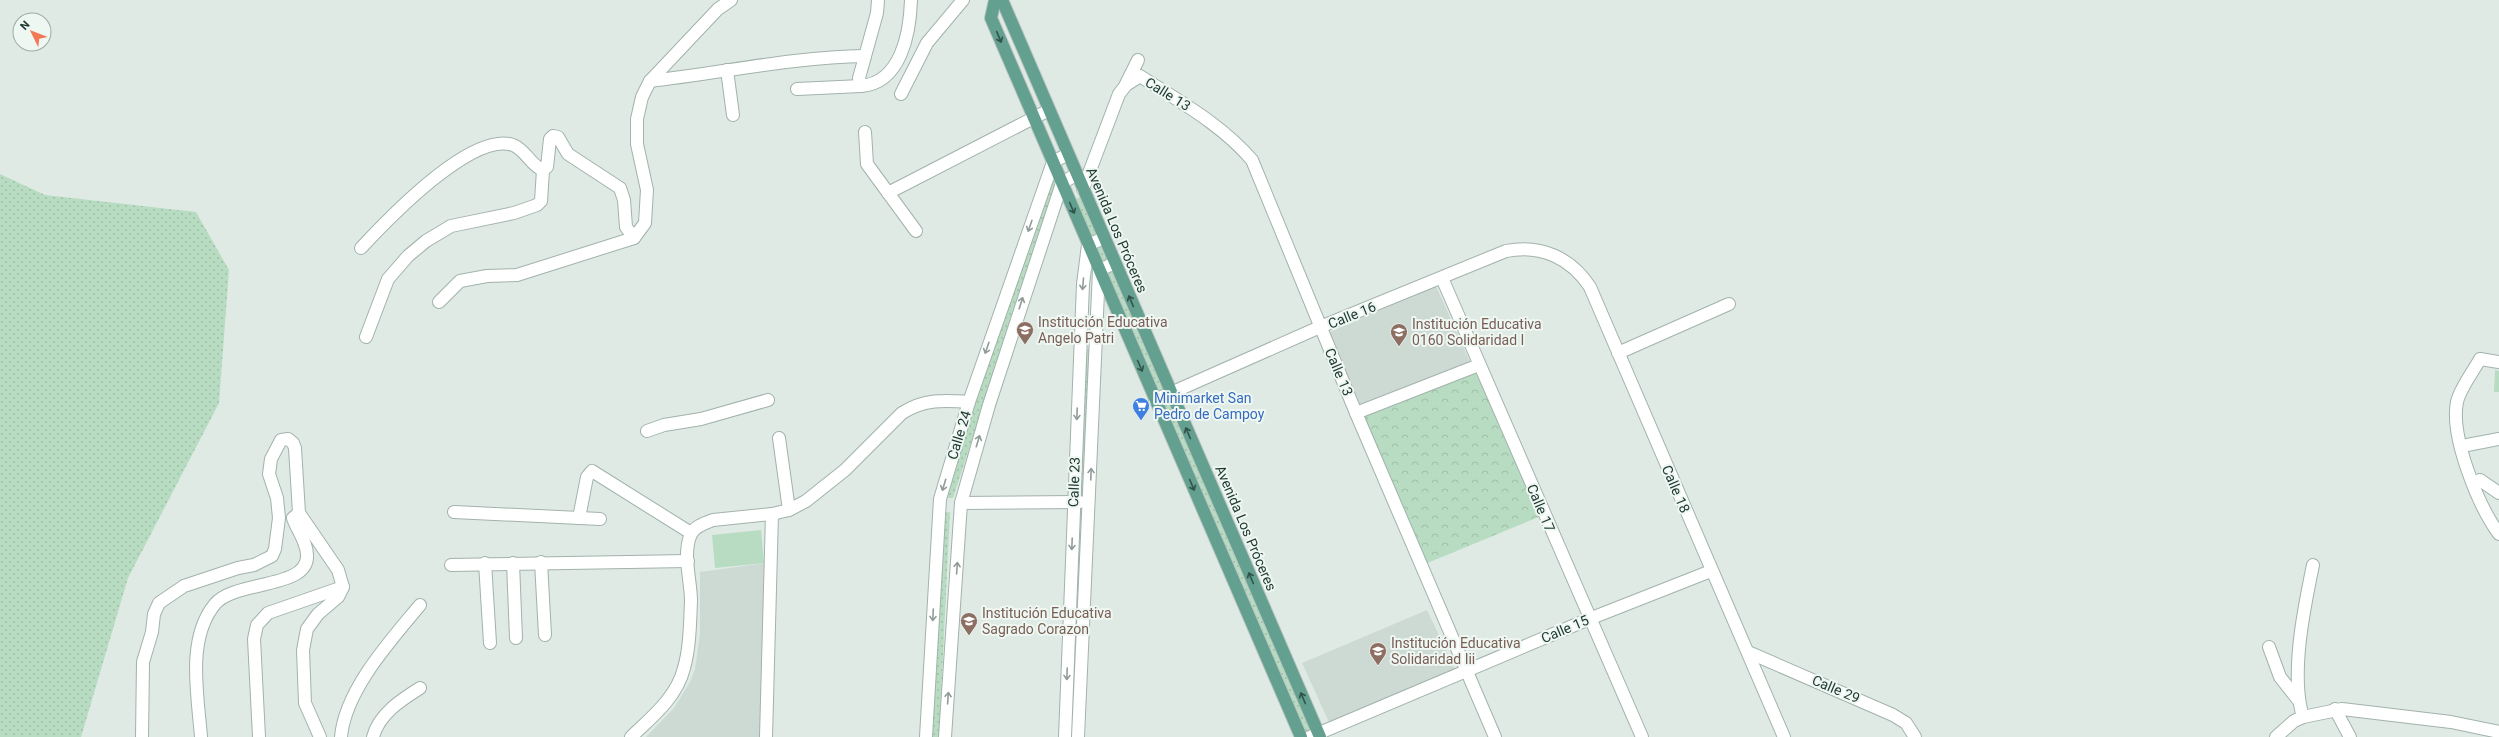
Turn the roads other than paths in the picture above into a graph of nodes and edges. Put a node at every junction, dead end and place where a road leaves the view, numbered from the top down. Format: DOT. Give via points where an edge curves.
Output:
graph roads {
  1 [pos="731,0"];
  2 [pos="878,0"];
  3 [pos="911,0"];
  4 [pos="963,0"];
  5 [pos="995,0"];
  6 [pos="1002,0"];
  7 [pos="865,56"];
  8 [pos="1138,60"];
  9 [pos="727,70"];
  10 [pos="650,81"];
  11 [pos="861,86"];
  12 [pos="797,89"];
  13 [pos="1122,90"];
  14 [pos="902,94"];
  15 [pos="1049,110"];
  16 [pos="733,115"];
  17 [pos="1034,118"];
  18 [pos="865,132"];
  19 [pos="1068,154"];
  20 [pos="1053,162"];
  21 [pos="543,170"];
  22 [pos="1077,174"];
  23 [pos="1062,183"];
  24 [pos="1083,189"];
  25 [pos="888,193"];
  26 [pos="916,231"];
  27 [pos="634,238"];
  28 [pos="1104,238"];
  29 [pos="1088,245"];
  30 [pos="361,248"];
  31 [pos="1552,254"];
  32 [pos="1115,263"];
  33 [pos="1099,270"];
  34 [pos="1442,278"];
  35 [pos="439,302"];
  36 [pos="1729,304"];
  37 [pos="1320,327"];
  38 [pos="366,337"];
  39 [pos="1618,353"];
  40 [pos="2499,362"];
  41 [pos="1479,365"];
  42 [pos="1171,393"];
  43 [pos="768,400"];
  44 [pos="1155,400"];
  45 [pos="969,402"];
  46 [pos="1356,413"];
  47 [pos="647,432"];
  48 [pos="779,438"];
  49 [pos="2499,439"];
  50 [pos="2462,446"];
  51 [pos="2480,480"];
  52 [pos="2499,493"];
  53 [pos="1074,502"];
  54 [pos="1090,502"];
  55 [pos="961,503"];
  56 [pos="789,510"];
  57 [pos="454,512"];
  58 [pos="299,513"];
  59 [pos="772,514"];
  60 [pos="579,518"];
  61 [pos="600,519"];
  62 [pos="692,533"];
  63 [pos="2499,534"];
  64 [pos="688,561"];
  65 [pos="541,562"];
  66 [pos="485,563"];
  67 [pos="513,563"];
  68 [pos="451,565"];
  69 [pos="2313,565"];
  70 [pos="1711,571"];
  71 [pos="343,587"];
  72 [pos="420,605"];
  73 [pos="1589,619"];
  74 [pos="545,635"];
  75 [pos="516,638"];
  76 [pos="490,643"];
  77 [pos="2268,647"];
  78 [pos="1748,652"];
  79 [pos="1466,671"];
  80 [pos="420,688"];
  81 [pos="2299,701"];
  82 [pos="2335,709"];
  83 [pos="2303,717"];
  84 [pos="2499,732"];
  85 [pos="1316,736"];
  86 [pos="142,737"];
  87 [pos="201,737"];
  88 [pos="259,737"];
  89 [pos="320,737"];
  90 [pos="341,737"];
  91 [pos="373,737"];
  92 [pos="631,737"];
  93 [pos="766,737"];
  94 [pos="926,737"];
  95 [pos="945,737"];
  96 [pos="1065,737"];
  97 [pos="1078,737"];
  98 [pos="1301,737"];
  99 [pos="1495,737"];
  100 [pos="1642,737"];
  101 [pos="1784,737"];
  102 [pos="1915,737"];
  103 [pos="2276,737"];
  104 [pos="2350,737"];
  1 -- 10 [label="street" via="718,9"];
  2 -- 7 [label="street"];
  3 -- 11 [label="street" via="908,39 889,73 885,78"];
  4 -- 14 [label="street" via="928,43"];
  5 -- 17 [label="main road, one-way" via="991,18"];
  6 -- 15 [label="main road, Avenida Los Próceres"];
  7 -- 9 [label="street" via="754,65"];
  7 -- 11 [label="street" via="859,78"];
  8 -- 13 [label="street"];
  9 -- 10 [label="street"];
  9 -- 16 [label="street"];
  10 -- 27 [label="street" via="642,97 637,119 637,144 647,190 645,223"];
  11 -- 12 [label="street"];
  13 -- 24 [label="street"];
  13 -- 37 [label="street, Calle 13" via="1140,76 1214,123 1233,138 1252,160"];
  15 -- 17 [label="street"];
  15 -- 19 [label="main road, Avenida Los Próceres"];
  17 -- 20 [label="main road"];
  17 -- 25 [label="street"];
  18 -- 25 [label="street" via="867,164"];
  19 -- 20 [label="street"];
  19 -- 22 [label="main road, Avenida Los Próceres"];
  20 -- 23 [label="main road"];
  20 -- 45 [label="street, Calle 24, one-way"];
  21 -- 27 [label="street" via="547,167 550,139 556,136 568,154 620,188 624,200 626,227"];
  21 -- 30 [label="street" via="513,145 493,143 452,165 403,205"];
  21 -- 38 [label="street" via="540,201 536,205 514,213 451,226 426,241 408,256 388,279"];
  22 -- 23 [label="street"];
  22 -- 24 [label="main road, Avenida Los Próceres"];
  23 -- 29 [label="main road, one-way"];
  55 -- 23 [label="street, Calle 24, one-way" via="988,405"];
  24 -- 28 [label="main road, Avenida Los Próceres"];
  25 -- 26 [label="street"];
  27 -- 35 [label="street" via="517,275 487,276 460,282"];
  28 -- 29 [label="street"];
  28 -- 32 [label="main road, Avenida Los Próceres"];
  29 -- 33 [label="main road"];
  29 -- 53 [label="street, Calle 23, one-way" via="1080,335"];
  31 -- 34 [label="street, Calle 16" via="1522,248 1511,250"];
  31 -- 39 [label="street, Calle 18" via="1565,261 1590,287"];
  32 -- 33 [label="street"];
  42 -- 32 [label="main road, Avenida Los Próceres, one-way"];
  33 -- 44 [label="main road, one-way"];
  54 -- 33 [label="street, Calle 23, one-way"];
  34 -- 37 [label="street, Calle 16"];
  34 -- 41 [label="street, Calle 17"];
  36 -- 39 [label="street"];
  37 -- 42 [label="street, Calle 16"];
  37 -- 46 [label="street, Calle 13"];
  39 -- 70 [label="street, Calle 18"];
  40 -- 50 [label="street" via="2480,359 2457,401 2456,414"];
  41 -- 46 [label="street"];
  41 -- 73 [label="street, Calle 17"];
  42 -- 44 [label="street, Calle 16"];
  85 -- 42 [label="main road, Avenida Los Próceres, one-way"];
  43 -- 47 [label="street" via="701,419 664,425"];
  44 -- 98 [label="main road, one-way"];
  45 -- 56 [label="street" via="927,401 913,406 902,413 826,486"];
  45 -- 94 [label="street, Calle 24, one-way" via="940,499"];
  46 -- 79 [label="street, Calle 13"];
  48 -- 56 [label="street"];
  49 -- 50 [label="street"];
  50 -- 63 [label="street" via="2471,481 2488,518"];
  51 -- 52 [label="street"];
  53 -- 54 [label="street"];
  53 -- 55 [label="street"];
  53 -- 96 [label="street, Calle 23, one-way"];
  54 -- 97 [label="street, Calle 23"];
  95 -- 55 [label="street, Calle 24, one-way"];
  56 -- 59 [label="street"];
  57 -- 60 [label="street"];
  58 -- 71 [label="street" via="338,570"];
  58 -- 86 [label="street" via="294,443 288,439 281,440 271,459 269,474 277,498 279,518 272,556 254,565 184,586 159,603 143,662"];
  58 -- 87 [label="street" via="293,518 307,555 305,566 300,573 292,578 247,587 230,595 216,603 206,618 198,644 197,680"];
  59 -- 62 [label="street" via="713,520 702,524"];
  59 -- 93 [label="street"];
  60 -- 61 [label="street"];
  60 -- 62 [label="street" via="587,477 592,471"];
  62 -- 64 [label="street" via="687,550"];
  64 -- 65 [label="street"];
  64 -- 92 [label="street" via="691,600 684,669 676,688 665,704"];
  65 -- 67 [label="street"];
  65 -- 74 [label="street"];
  66 -- 67 [label="street"];
  66 -- 68 [label="street"];
  66 -- 76 [label="street"];
  67 -- 75 [label="street"];
  69 -- 81 [label="street" via="2301,624"];
  70 -- 73 [label="street, Calle 15"];
  70 -- 78 [label="street, Calle 18"];
  71 -- 88 [label="street" via="268,613 257,625 254,639"];
  71 -- 89 [label="street" via="338,597 318,614 308,629 303,650 305,703"];
  72 -- 90 [label="street" via="362,682 348,707"];
  73 -- 79 [label="street, Calle 15"];
  73 -- 100 [label="street, Calle 17"];
  77 -- 81 [label="street" via="2280,677"];
  78 -- 101 [label="street, Calle 18"];
  78 -- 102 [label="street, Calle 29" via="1893,715 1906,723"];
  79 -- 85 [label="street, Calle 15"];
  79 -- 99 [label="street, Calle 13"];
  80 -- 91 [label="street" via="388,711 376,727"];
  81 -- 83 [label="street"];
  82 -- 83 [label="street"];
  82 -- 84 [label="street" via="2451,722"];
  82 -- 104 [label="street"];
  83 -- 103 [label="street" via="2294,721"];
}
